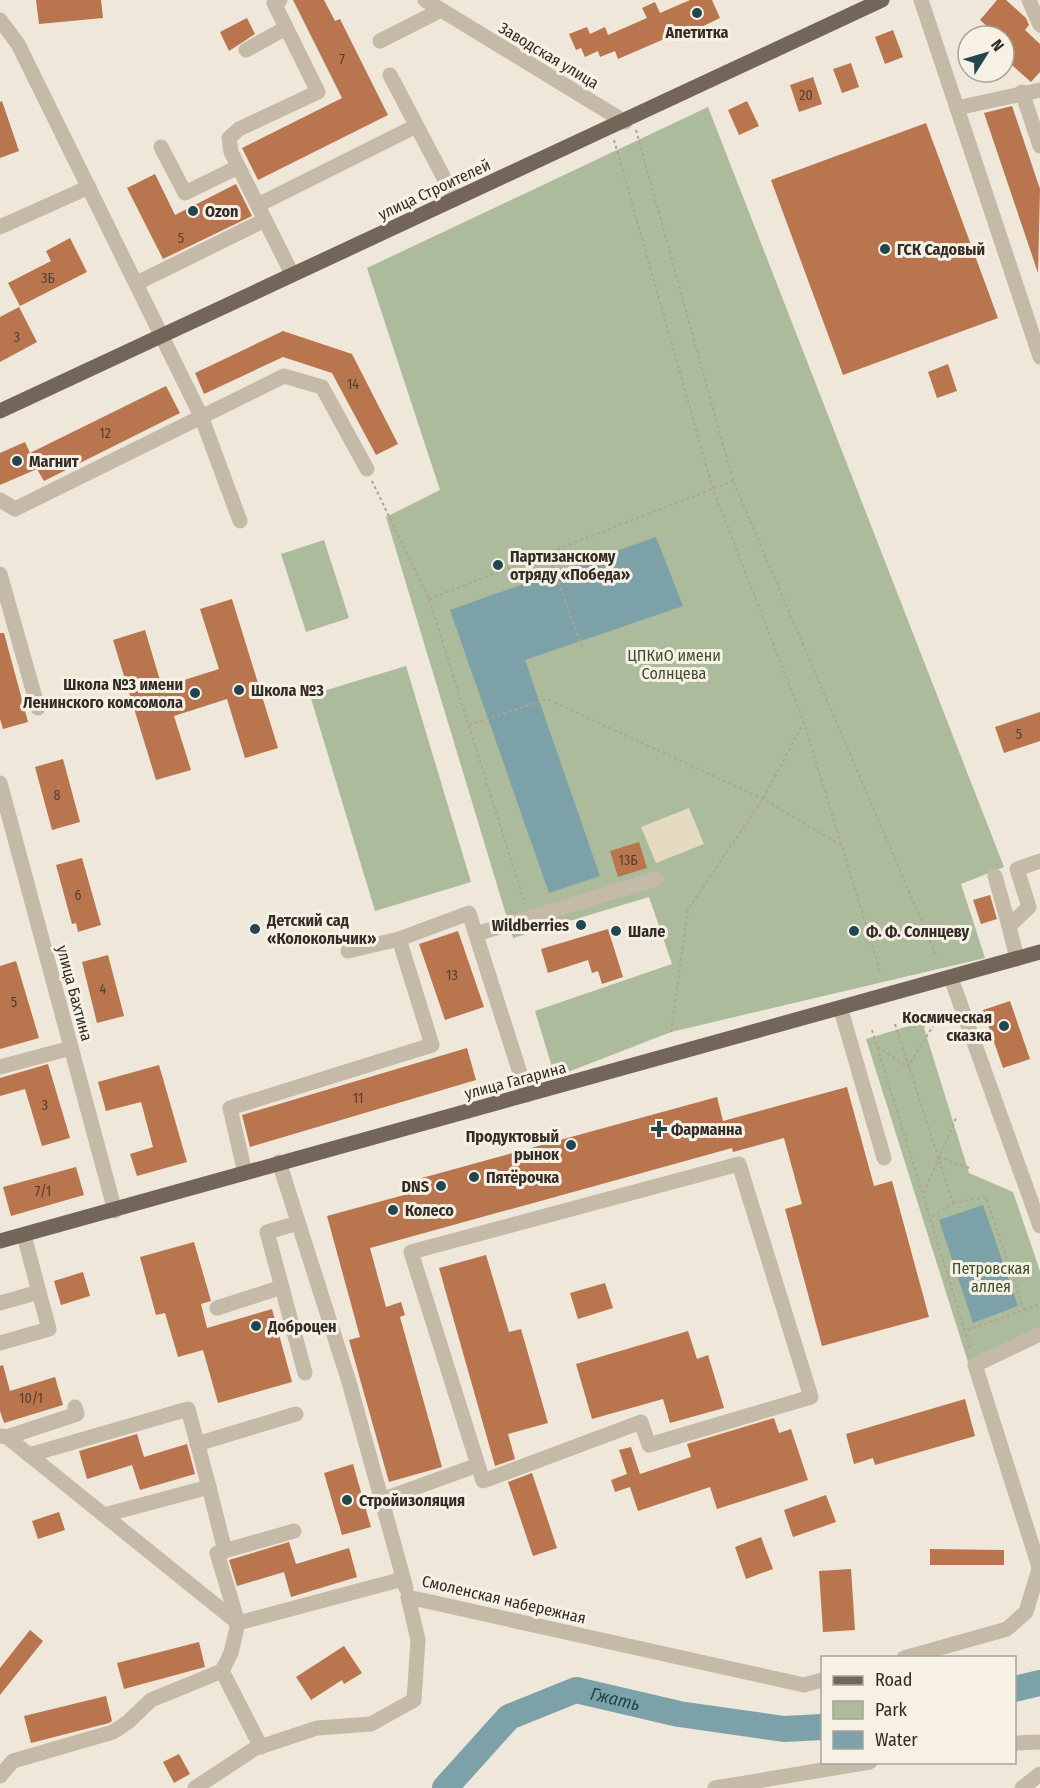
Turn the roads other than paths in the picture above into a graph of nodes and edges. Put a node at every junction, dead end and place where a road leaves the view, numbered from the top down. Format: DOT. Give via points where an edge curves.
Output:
graph roads {
  1 [pos="280,0"];
  2 [pos="425,0"];
  3 [pos="882,0"];
  4 [pos="921,0"];
  5 [pos="1029,0"];
  6 [pos="441,10"];
  7 [pos="0,20"];
  8 [pos="1040,25"];
  9 [pos="286,28"];
  10 [pos="380,41"];
  11 [pos="246,50"];
  12 [pos="390,75"];
  13 [pos="1040,90"];
  14 [pos="1022,92"];
  15 [pos="957,108"];
  16 [pos="630,125"];
  17 [pos="417,126"];
  18 [pos="1040,146"];
  19 [pos="161,147"];
  20 [pos="238,167"];
  21 [pos="89,187"];
  22 [pos="455,200"];
  23 [pos="258,205"];
  24 [pos="265,220"];
  25 [pos="0,227"];
  26 [pos="292,274"];
  27 [pos="137,283"];
  28 [pos="163,334"];
  29 [pos="1040,357"];
  30 [pos="0,411"];
  31 [pos="201,416"];
  32 [pos="367,469"];
  33 [pos="0,500"];
  34 [pos="240,521"];
  35 [pos="0,574"];
  36 [pos="38,708"];
  37 [pos="0,783"];
  38 [pos="6,831"];
  39 [pos="1040,861"];
  40 [pos="995,876"];
  41 [pos="656,879"];
  42 [pos="1010,926"];
  43 [pos="476,934"];
  44 [pos="399,939"];
  45 [pos="348,951"];
  46 [pos="1040,952"];
  47 [pos="1017,959"];
  48 [pos="951,978"];
  49 [pos="841,1010"];
  50 [pos="71,1048"];
  51 [pos="0,1067"];
  52 [pos="527,1095"];
  53 [pos="884,1158"];
  54 [pos="279,1162"];
  55 [pos="245,1173"];
  56 [pos="115,1211"];
  57 [pos="298,1223"];
  58 [pos="1040,1226"];
  59 [pos="24,1235"];
  60 [pos="0,1241"];
  61 [pos="282,1287"];
  62 [pos="39,1292"];
  63 [pos="0,1303"];
  64 [pos="217,1308"];
  65 [pos="1040,1334"];
  66 [pos="0,1343"];
  67 [pos="306,1373"];
  68 [pos="75,1407"];
  69 [pos="296,1414"];
  70 [pos="3,1436"];
  71 [pos="197,1444"];
  72 [pos="29,1455"];
  73 [pos="478,1465"];
  74 [pos="209,1486"];
  75 [pos="387,1499"];
  76 [pos="105,1515"];
  77 [pos="294,1531"];
  78 [pos="225,1551"];
  79 [pos="1040,1568"];
  80 [pos="403,1579"];
  81 [pos="408,1597"];
  82 [pos="238,1623"];
  83 [pos="910,1656"];
  84 [pos="222,1671"];
  85 [pos="821,1680"];
  86 [pos="1040,1742"];
  87 [pos="1016,1743"];
  88 [pos="261,1747"];
  89 [pos="858,1764"];
  90 [pos="1040,1774"];
  91 [pos="0,1776"];
  92 [pos="195,1788"];
  93 [pos="715,1788"];
  94 [pos="1022,1788"];
  1 -- 9 [label="street" via="274,3"];
  2 -- 6 [label="street, Заводская улица"];
  3 -- 16 [label="main road, улица Строителей"];
  4 -- 15 [label="street"];
  5 -- 8 [label="street"];
  6 -- 10 [label="street"];
  6 -- 16 [label="street, Заводская улица"];
  7 -- 21 [label="street" via="18,44"];
  9 -- 11 [label="street"];
  9 -- 20 [label="street" via="318,92 239,129 229,138"];
  12 -- 17 [label="street"];
  13 -- 14 [label="street"];
  14 -- 15 [label="street"];
  14 -- 18 [label="street"];
  15 -- 29 [label="street"];
  16 -- 22 [label="main road, улица Строителей"];
  17 -- 22 [label="street"];
  17 -- 23 [label="street"];
  19 -- 20 [label="street" via="185,194"];
  20 -- 23 [label="street"];
  21 -- 25 [label="street"];
  21 -- 27 [label="street"];
  22 -- 26 [label="main road, улица Строителей"];
  23 -- 24 [label="street"];
  24 -- 26 [label="street"];
  24 -- 27 [label="street"];
  26 -- 28 [label="main road, улица Строителей"];
  27 -- 28 [label="street"];
  28 -- 30 [label="main road, улица Строителей"];
  28 -- 31 [label="street"];
  31 -- 32 [label="street" via="284,376 322,387"];
  31 -- 33 [label="street" via="15,509"];
  31 -- 34 [label="street"];
  35 -- 36 [label="street"];
  37 -- 38 [label="street, улица Бахтина"];
  38 -- 50 [label="street, улица Бахтина"];
  39 -- 42 [label="street" via="1017,869 1029,907"];
  40 -- 42 [label="street"];
  41 -- 43 [label="street"];
  42 -- 47 [label="street"];
  43 -- 44 [label="street" via="469,913"];
  43 -- 52 [label="street"];
  44 -- 45 [label="street"];
  44 -- 55 [label="street" via="432,1045 230,1108"];
  46 -- 47 [label="main road, улица Гагарина"];
  47 -- 48 [label="main road, улица Гагарина"];
  48 -- 49 [label="main road, улица Гагарина"];
  48 -- 58 [label="street"];
  49 -- 52 [label="main road, улица Гагарина"];
  49 -- 53 [label="street"];
  50 -- 51 [label="street"];
  50 -- 56 [label="street, улица Бахтина"];
  52 -- 54 [label="main road, улица Гагарина"];
  54 -- 55 [label="main road, улица Гагарина"];
  54 -- 57 [label="street"];
  55 -- 56 [label="main road, улица Гагарина"];
  56 -- 59 [label="main road, улица Гагарина"];
  57 -- 61 [label="street" via="267,1233"];
  57 -- 75 [label="street"];
  59 -- 60 [label="main road, улица Гагарина"];
  59 -- 62 [label="street"];
  61 -- 64 [label="street"];
  61 -- 67 [label="street"];
  62 -- 63 [label="street"];
  62 -- 66 [label="street" via="50,1334"];
  65 -- 79 [label="street" via="975,1365"];
  68 -- 70 [label="street" via="77,1414"];
  69 -- 71 [label="street"];
  70 -- 72 [label="street"];
  71 -- 72 [label="street" via="188,1409"];
  71 -- 74 [label="street"];
  72 -- 76 [label="street"];
  73 -- 73 [label="street" via="411,1252 739,1164 811,1397 649,1445 641,1422 483,1481"];
  73 -- 75 [label="street"];
  74 -- 76 [label="street"];
  74 -- 78 [label="street"];
  75 -- 80 [label="street"];
  76 -- 82 [label="street"];
  77 -- 78 [label="street"];
  78 -- 82 [label="street" via="217,1553"];
  79 -- 83 [label="street" via="1026,1612 1006,1629"];
  80 -- 81 [label="street"];
  80 -- 82 [label="street"];
  81 -- 85 [label="street, Смоленская набережная" via="804,1685"];
  81 -- 88 [label="street, Смоленская набережная" via="418,1640 414,1700 371,1724 317,1728"];
  82 -- 84 [label="street"];
  84 -- 88 [label="street"];
  84 -- 91 [label="street" via="151,1700 112,1732 13,1761"];
  86 -- 87 [label="street"];
  88 -- 92 [label="street, Смоленская набережная"];
  89 -- 93 [label="street"];
  90 -- 94 [label="street"];
}
